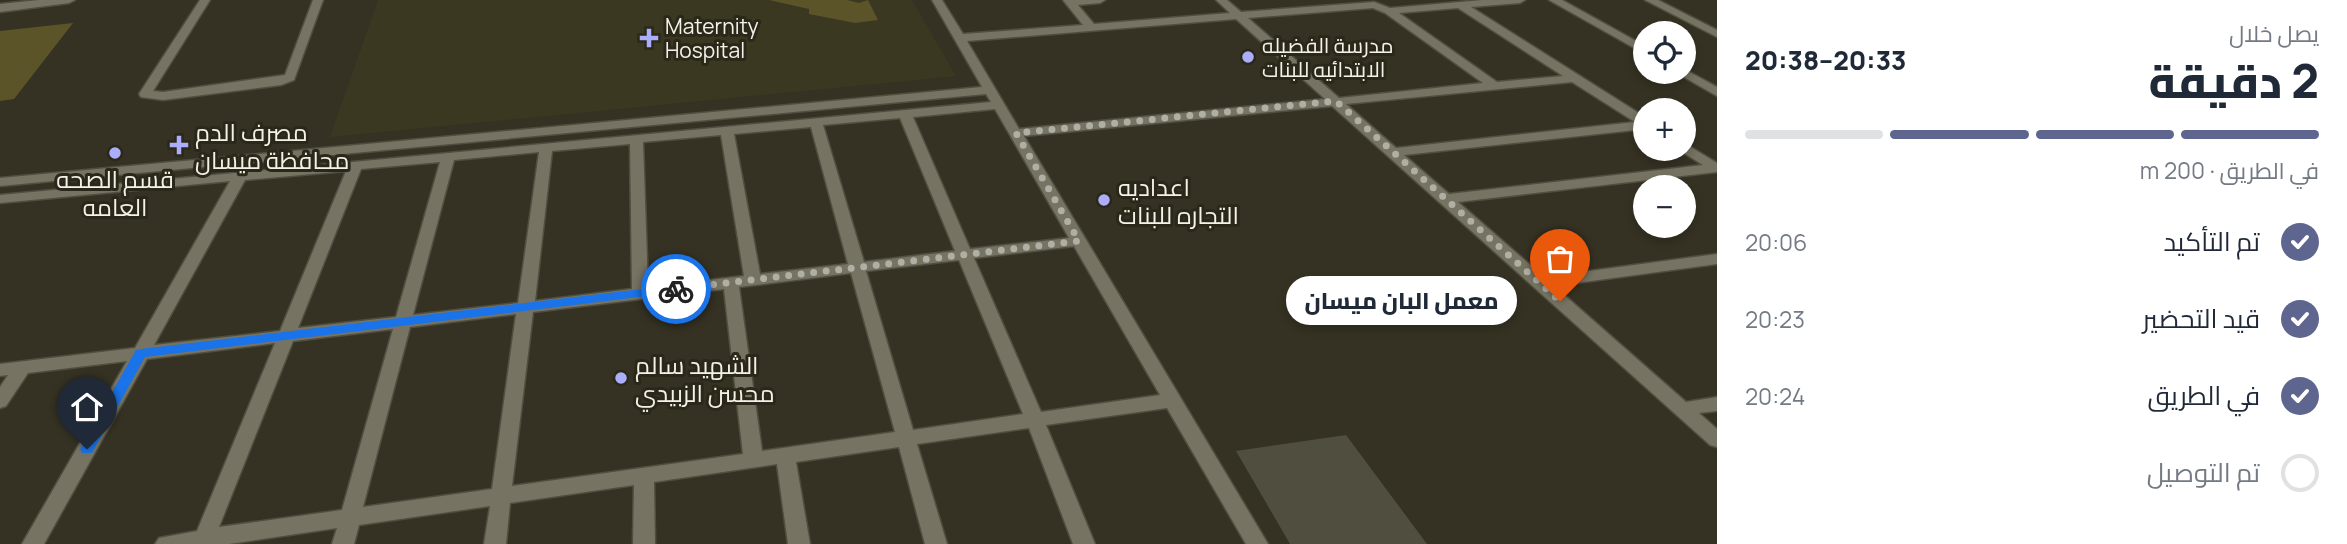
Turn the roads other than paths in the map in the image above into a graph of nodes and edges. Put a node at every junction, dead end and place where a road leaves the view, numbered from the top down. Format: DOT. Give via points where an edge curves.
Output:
graph roads {
  1 [pos="69,0"];
  2 [pos="205,0"];
  3 [pos="318,0"];
  4 [pos="937,0"];
  5 [pos="1100,0"];
  6 [pos="1221,0"];
  7 [pos="1297,0"];
  8 [pos="1520,0"];
  9 [pos="1554,0"];
  10 [pos="1650,0"];
  11 [pos="1069,1"];
  12 [pos="1494,1"];
  13 [pos="1359,2"];
  14 [pos="1460,5"];
  15 [pos="0,8"];
  16 [pos="1308,9"];
  17 [pos="1389,11"];
  18 [pos="1238,15"];
  19 [pos="1091,27"];
  20 [pos="1717,34"];
  21 [pos="960,38"];
  22 [pos="1633,44"];
  23 [pos="1574,78"];
  24 [pos="1696,80"];
  25 [pos="1495,86"];
  26 [pos="991,90"];
  27 [pos="1717,92"];
  28 [pos="1336,101"];
  29 [pos="999,105"];
  30 [pos="905,114"];
  31 [pos="1633,116"];
  32 [pos="816,122"];
  33 [pos="1633,125"];
  34 [pos="727,131"];
  35 [pos="1016,133"];
  36 [pos="483,137"];
  37 [pos="636,139"];
  38 [pos="546,148"];
  39 [pos="1393,152"];
  40 [pos="479,155"];
  41 [pos="1696,155"];
  42 [pos="448,157"];
  43 [pos="355,166"];
  44 [pos="1716,168"];
  45 [pos="240,177"];
  46 [pos="0,182"];
  47 [pos="0,199"];
  48 [pos="1446,199"];
  49 [pos="1079,241"];
  50 [pos="965,255"];
  51 [pos="1717,259"];
  52 [pos="857,267"];
  53 [pos="752,280"];
  54 [pos="731,283"];
  55 [pos="1540,283"];
  56 [pos="640,294"];
  57 [pos="526,307"];
  58 [pos="403,322"];
  59 [pos="286,336"];
  60 [pos="141,353"];
  61 [pos="23,367"];
  62 [pos="0,370"];
  63 [pos="1172,400"];
  64 [pos="0,401"];
  65 [pos="1717,404"];
  66 [pos="1682,409"];
  67 [pos="1035,420"];
  68 [pos="906,438"];
  69 [pos="1717,440"];
  70 [pos="785,456"];
  71 [pos="752,460"];
  72 [pos="644,476"];
  73 [pos="502,496"];
  74 [pos="350,518"];
  75 [pos="203,541"];
  76 [pos="33,544"];
  77 [pos="166,544"];
  78 [pos="343,544"];
  79 [pos="495,544"];
  80 [pos="644,544"];
  81 [pos="799,544"];
  82 [pos="936,544"];
  83 [pos="1084,544"];
  84 [pos="1257,544"];
  1 -- 15 [label="street"];
  2 -- 3 [label="street" via="145,94 202,91 290,77"];
  4 -- 21 [label="street"];
  5 -- 11 [label="street"];
  6 -- 18 [label="street"];
  7 -- 16 [label="street"];
  8 -- 12 [label="street"];
  9 -- 22 [label="street"];
  10 -- 20 [label="street"];
  11 -- 19 [label="street"];
  12 -- 14 [label="street"];
  13 -- 16 [label="street"];
  13 -- 17 [label="street"];
  14 -- 17 [label="street"];
  14 -- 23 [label="street"];
  16 -- 18 [label="street"];
  17 -- 25 [label="street"];
  18 -- 19 [label="street"];
  18 -- 28 [label="street"];
  19 -- 21 [label="street"];
  21 -- 26 [label="street"];
  23 -- 25 [label="street"];
  23 -- 31 [label="street"];
  24 -- 27 [label="street"];
  25 -- 28 [label="street"];
  26 -- 29 [label="street"];
  26 -- 36 [label="street"];
  28 -- 35 [label="street"];
  28 -- 39 [label="street"];
  29 -- 30 [label="street"];
  29 -- 35 [label="street"];
  30 -- 32 [label="street"];
  30 -- 50 [label="street"];
  32 -- 34 [label="street"];
  32 -- 52 [label="street"];
  33 -- 39 [label="street"];
  34 -- 37 [label="street"];
  34 -- 53 [label="street"];
  35 -- 49 [label="street"];
  36 -- 40 [label="street"];
  36 -- 46 [label="street"];
  37 -- 38 [label="street"];
  37 -- 56 [label="street"];
  38 -- 40 [label="street"];
  38 -- 57 [label="street"];
  39 -- 48 [label="street"];
  40 -- 42 [label="street"];
  41 -- 44 [label="street"];
  42 -- 43 [label="street"];
  42 -- 58 [label="street"];
  43 -- 45 [label="street"];
  43 -- 59 [label="street"];
  44 -- 48 [label="street"];
  45 -- 47 [label="street"];
  45 -- 60 [label="street"];
  48 -- 55 [label="street"];
  49 -- 50 [label="street"];
  49 -- 63 [label="street"];
  50 -- 52 [label="street"];
  50 -- 67 [label="street"];
  51 -- 55 [label="street"];
  52 -- 53 [label="street"];
  52 -- 68 [label="street"];
  53 -- 54 [label="street"];
  54 -- 56 [label="street"];
  54 -- 71 [label="street"];
  55 -- 66 [label="street"];
  56 -- 57 [label="street"];
  57 -- 58 [label="street"];
  57 -- 73 [label="street"];
  58 -- 59 [label="street"];
  58 -- 74 [label="street"];
  59 -- 60 [label="street"];
  59 -- 75 [label="street"];
  60 -- 61 [label="street"];
  60 -- 76 [label="street"];
  61 -- 62 [label="street"];
  61 -- 64 [label="street"];
  63 -- 67 [label="street"];
  63 -- 84 [label="street"];
  65 -- 66 [label="street"];
  66 -- 69 [label="street"];
  67 -- 68 [label="street"];
  67 -- 83 [label="street"];
  68 -- 70 [label="street"];
  68 -- 82 [label="street"];
  70 -- 71 [label="street"];
  70 -- 81 [label="street"];
  71 -- 72 [label="street"];
  72 -- 73 [label="street"];
  72 -- 80 [label="street"];
  73 -- 74 [label="street"];
  73 -- 79 [label="street"];
  74 -- 75 [label="street"];
  74 -- 78 [label="street"];
  75 -- 77 [label="street"];
}
